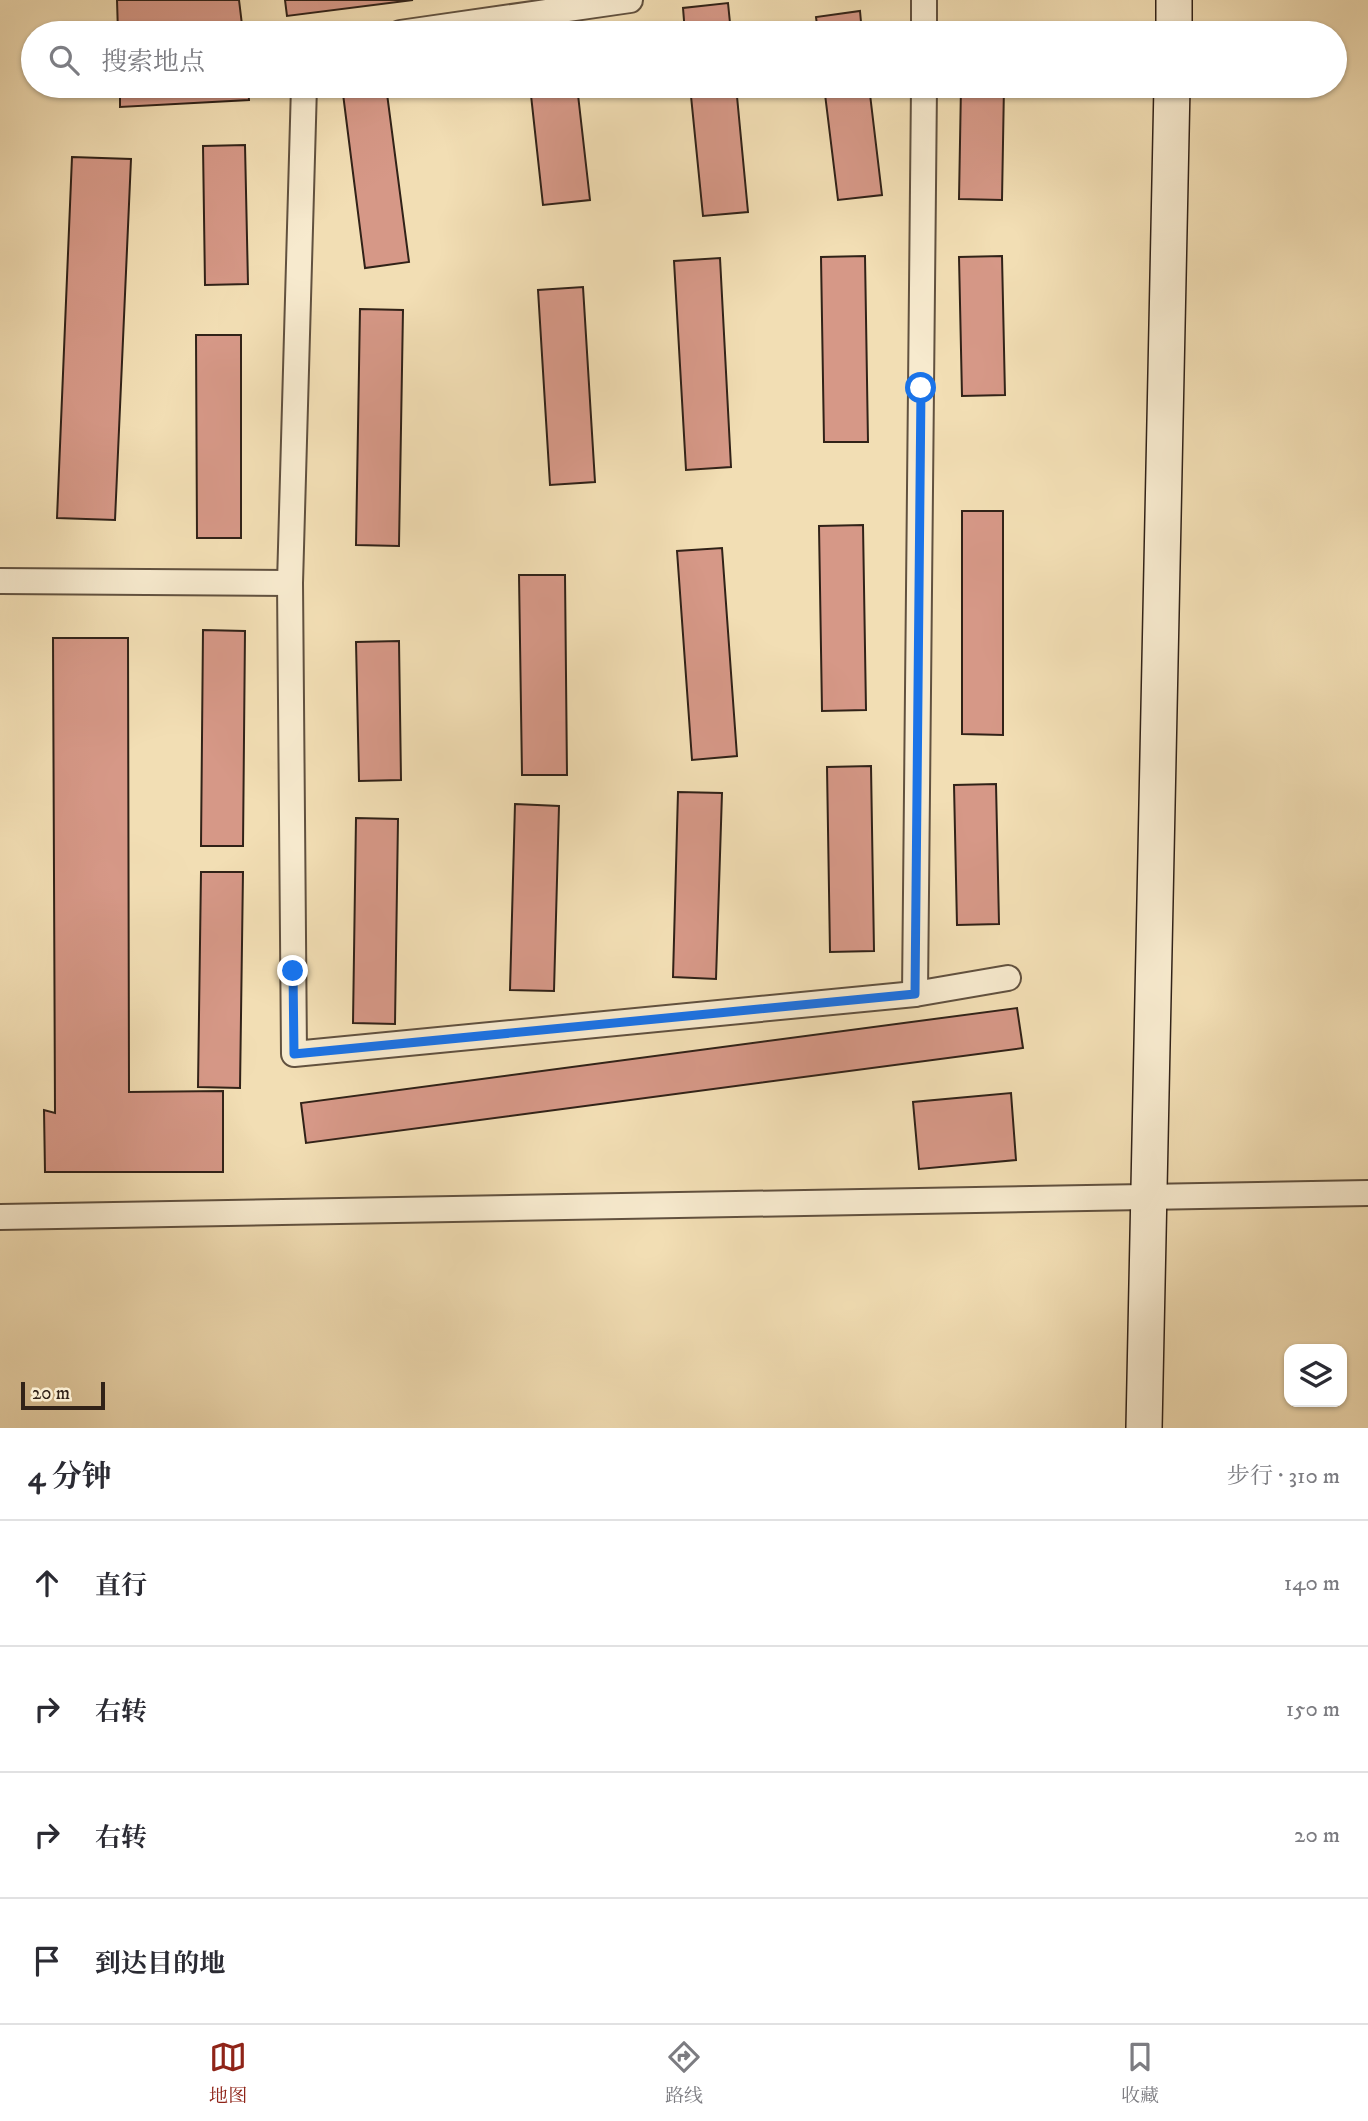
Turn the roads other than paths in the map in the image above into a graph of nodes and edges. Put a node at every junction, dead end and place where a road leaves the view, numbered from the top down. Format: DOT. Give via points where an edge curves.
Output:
graph roads {
  1 [pos="630,0"];
  2 [pos="924,0"];
  3 [pos="1174,0"];
  4 [pos="484,21"];
  5 [pos="924,21"];
  6 [pos="1174,21"];
  7 [pos="304,98"];
  8 [pos="924,98"];
  9 [pos="1172,98"];
  10 [pos="0,581"];
  11 [pos="290,583"];
  12 [pos="1007,978"];
  13 [pos="915,994"];
  14 [pos="1368,1192"];
  15 [pos="1148,1196"];
  16 [pos="0,1217"];
  17 [pos="1144,1428"];
  1 -- 4 [label="street"];
  2 -- 5 [label="street"];
  3 -- 6 [label="street"];
  7 -- 11 [label="street"];
  8 -- 13 [label="street"];
  9 -- 15 [label="street"];
  10 -- 11 [label="street"];
  11 -- 13 [label="street" via="294,1054"];
  12 -- 13 [label="street"];
  14 -- 15 [label="street"];
  15 -- 16 [label="street"];
  15 -- 17 [label="street"];
}
